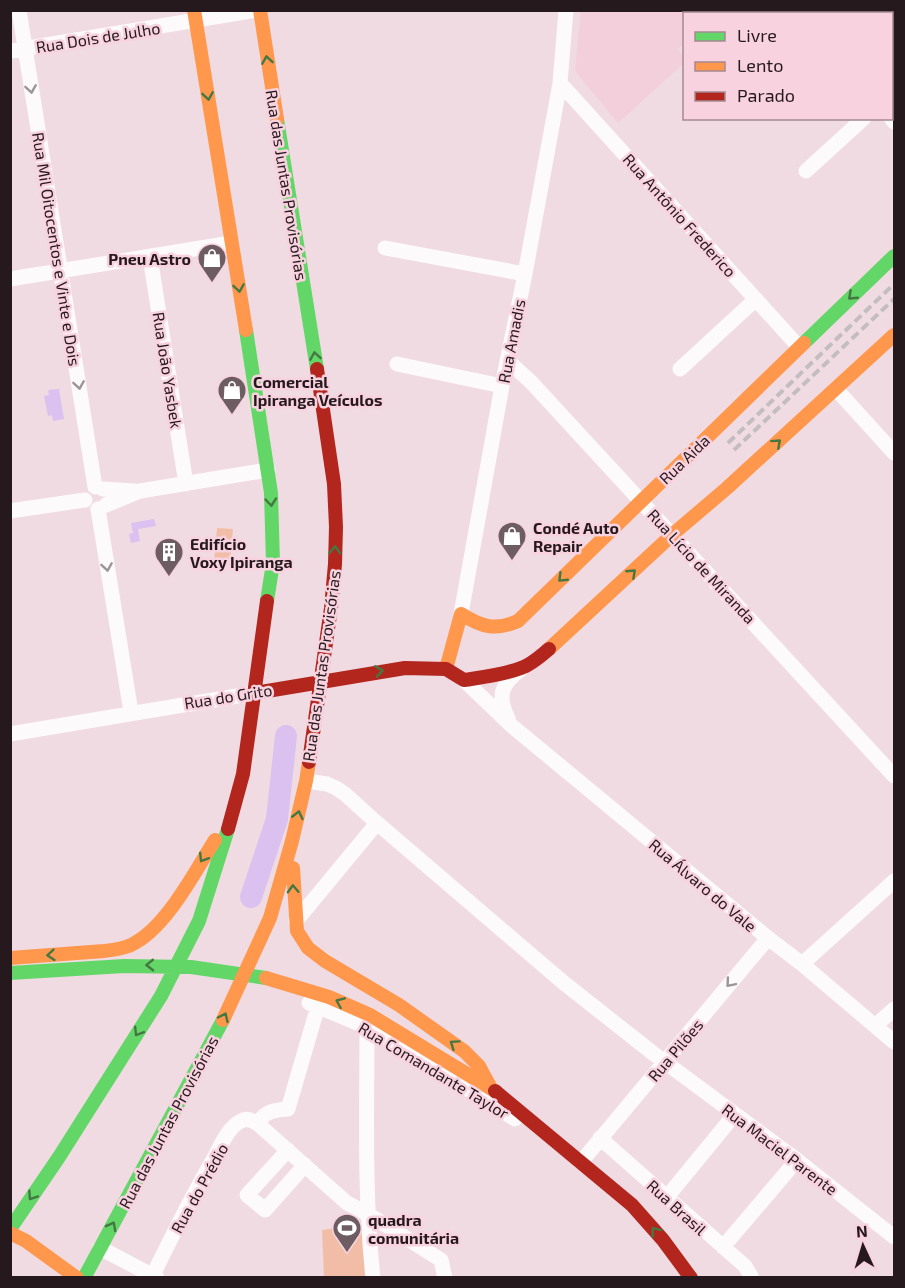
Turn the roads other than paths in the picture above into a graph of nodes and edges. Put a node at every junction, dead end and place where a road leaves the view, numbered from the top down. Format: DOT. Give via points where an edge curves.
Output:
graph roads {
  1 [pos="19,10"];
  2 [pos="566,10"];
  3 [pos="254,11"];
  4 [pos="195,15"];
  5 [pos="18,50"];
  6 [pos="560,83"];
  7 [pos="862,120"];
  8 [pos="806,171"];
  9 [pos="231,243"];
  10 [pos="385,248"];
  11 [pos="894,256"];
  12 [pos="150,257"];
  13 [pos="61,270"];
  14 [pos="525,274"];
  15 [pos="10,279"];
  16 [pos="756,299"];
  17 [pos="894,335"];
  18 [pos="799,347"];
  19 [pos="507,360"];
  20 [pos="397,364"];
  21 [pos="680,369"];
  22 [pos="502,386"];
  23 [pos="836,389"];
  24 [pos="894,453"];
  25 [pos="268,470"];
  26 [pos="186,484"];
  27 [pos="99,488"];
  28 [pos="140,491"];
  29 [pos="85,500"];
  30 [pos="642,501"];
  31 [pos="102,507"];
  32 [pos="10,512"];
  33 [pos="673,534"];
  34 [pos="461,614"];
  35 [pos="523,668"];
  36 [pos="446,669"];
  37 [pos="464,680"];
  38 [pos="321,681"];
  39 [pos="262,691"];
  40 [pos="131,712"];
  41 [pos="512,726"];
  42 [pos="10,734"];
  43 [pos="894,776"];
  44 [pos="306,781"];
  45 [pos="234,809"];
  46 [pos="377,823"];
  47 [pos="292,841"];
  48 [pos="894,881"];
  49 [pos="296,921"];
  50 [pos="264,933"];
  51 [pos="768,938"];
  52 [pos="10,958"];
  53 [pos="802,964"];
  54 [pos="10,972"];
  55 [pos="318,1006"];
  56 [pos="894,1009"];
  57 [pos="875,1026"];
  58 [pos="367,1027"];
  59 [pos="894,1042"];
  60 [pos="665,1062"];
  61 [pos="490,1088"];
  62 [pos="735,1114"];
  63 [pos="258,1124"];
  64 [pos="546,1134"];
  65 [pos="600,1138"];
  66 [pos="288,1150"];
  67 [pos="797,1160"];
  68 [pos="581,1162"];
  69 [pos="305,1165"];
  70 [pos="667,1197"];
  71 [pos="368,1214"];
  72 [pos="10,1231"];
  73 [pos="894,1237"];
  74 [pos="723,1247"];
  75 [pos="100,1248"];
  76 [pos="445,1275"];
  77 [pos="155,1276"];
  78 [pos="77,1278"];
  79 [pos="84,1278"];
  80 [pos="373,1278"];
  81 [pos="691,1278"];
  82 [pos="752,1278"];
  1 -- 5 [label="street, Rua Mil Oitocentos e Vinte e Dois"];
  2 -- 6 [label="street, Rua Amadis"];
  3 -- 4 [label="street, Rua Dois de Julho" via="212,18"];
  38 -- 3 [label="main road, Rua das Juntas Provisórias, one-way" via="335,564 336,506 318,373"];
  4 -- 5 [label="street, Rua Dois de Julho"];
  4 -- 9 [label="main road, one-way"];
  5 -- 13 [label="street, Rua Mil Oitocentos e Vinte e Dois, one-way"];
  6 -- 14 [label="street, Rua Amadis"];
  6 -- 16 [label="street, Rua Antônio Frederico"];
  7 -- 8 [label="street"];
  9 -- 12 [label="street"];
  9 -- 25 [label="main road, one-way"];
  10 -- 14 [label="street"];
  11 -- 18 [label="main road, Rua Aida, one-way"];
  12 -- 13 [label="street"];
  12 -- 26 [label="street, Rua João Yasbek"];
  13 -- 15 [label="street"];
  13 -- 27 [label="street, Rua Mil Oitocentos e Vinte e Dois, one-way"];
  14 -- 19 [label="street, Rua Amadis"];
  16 -- 18 [label="street, Rua Antônio Frederico"];
  16 -- 21 [label="street"];
  17 -- 23 [label="main road"];
  18 -- 30 [label="main road, Rua Aida"];
  19 -- 22 [label="street, Rua Amadis"];
  19 -- 30 [label="street, Rua Lício de Miranda"];
  20 -- 22 [label="street"];
  22 -- 34 [label="street, Rua Amadis"];
  23 -- 24 [label="street"];
  33 -- 23 [label="main road, one-way"];
  25 -- 26 [label="street"];
  25 -- 39 [label="main road, one-way" via="273,563"];
  26 -- 28 [label="street"];
  27 -- 28 [label="street"];
  27 -- 29 [label="street" via="87,492"];
  27 -- 31 [label="street" via="108,496"];
  28 -- 31 [label="street"];
  29 -- 31 [label="street" via="92,509"];
  29 -- 32 [label="street"];
  30 -- 33 [label="street, Rua Lício de Miranda"];
  30 -- 34 [label="main road, Rua Aida, one-way" via="518,621 492,627"];
  31 -- 40 [label="street, one-way"];
  35 -- 33 [label="main road, one-way" via="556,643"];
  33 -- 43 [label="street, Rua Lício de Miranda"];
  34 -- 36 [label="main road, Rua Amadis"];
  35 -- 37 [label="main road"];
  35 -- 41 [label="street" via="508,680 502,694"];
  36 -- 37 [label="main road, Rua Álvaro do Vale"];
  38 -- 36 [label="main road, Rua do Grito, one-way" via="405,668"];
  37 -- 41 [label="street, Rua Álvaro do Vale"];
  38 -- 39 [label="main road, Rua do Grito"];
  38 -- 44 [label="main road, Rua das Juntas Provisórias"];
  39 -- 40 [label="street, Rua do Grito"];
  39 -- 45 [label="main road"];
  40 -- 42 [label="street, Rua do Grito"];
  41 -- 51 [label="street, Rua Álvaro do Vale"];
  44 -- 46 [label="street, Rua Maciel Parente" via="336,788"];
  47 -- 44 [label="main road, Rua das Juntas Provisórias, one-way"];
  45 -- 52 [label="main road, one-way" via="182,893 143,938 105,951"];
  45 -- 72 [label="main road, one-way" via="199,921 160,996"];
  46 -- 49 [label="street"];
  46 -- 60 [label="street, Rua Maciel Parente" via="564,983"];
  49 -- 47 [label="main road, one-way"];
  47 -- 50 [label="main road, Rua das Juntas Provisórias"];
  48 -- 53 [label="street"];
  61 -- 49 [label="main road, one-way" via="464,1051 308,948 297,931"];
  50 -- 55 [label="street, Rua Comandante Taylor" via="263,951 274,990"];
  75 -- 50 [label="main road, Rua das Juntas Provisórias, one-way" via="215,1036"];
  51 -- 53 [label="street, Rua Álvaro do Vale"];
  51 -- 60 [label="street, Rua Pilões, one-way"];
  53 -- 57 [label="street, Rua Álvaro do Vale"];
  61 -- 54 [label="main road, one-way" via="370,1015 329,997 269,979 160,965"];
  55 -- 58 [label="street, Rua Comandante Taylor"];
  55 -- 63 [label="street" via="288,1109 268,1112"];
  56 -- 57 [label="street"];
  57 -- 59 [label="street, Rua Álvaro do Vale"];
  58 -- 64 [label="street, Rua Comandante Taylor" via="527,1127"];
  58 -- 71 [label="street"];
  60 -- 62 [label="street, Rua Maciel Parente"];
  60 -- 65 [label="street, Rua Pilões"];
  61 -- 64 [label="main road"];
  62 -- 67 [label="street, Rua Maciel Parente"];
  62 -- 70 [label="street"];
  63 -- 66 [label="street"];
  63 -- 77 [label="street, Rua do Prédio" via="245,1119 230,1132 199,1183"];
  64 -- 68 [label="main road"];
  65 -- 68 [label="street, Rua Pilões"];
  65 -- 70 [label="street, Rua Brasil"];
  66 -- 69 [label="street"];
  66 -- 69 [label="street" via="247,1195 265,1210"];
  67 -- 73 [label="street, Rua Maciel Parente"];
  67 -- 74 [label="street"];
  81 -- 68 [label="main road, one-way" via="642,1215"];
  69 -- 71 [label="street" via="347,1203"];
  70 -- 74 [label="street, Rua Brasil"];
  71 -- 76 [label="street" via="441,1260"];
  71 -- 80 [label="street"];
  72 -- 78 [label="main road"];
  74 -- 82 [label="street, Rua Brasil" via="745,1266"];
  75 -- 77 [label="street"];
  75 -- 79 [label="main road, Rua das Juntas Provisórias"];
}
